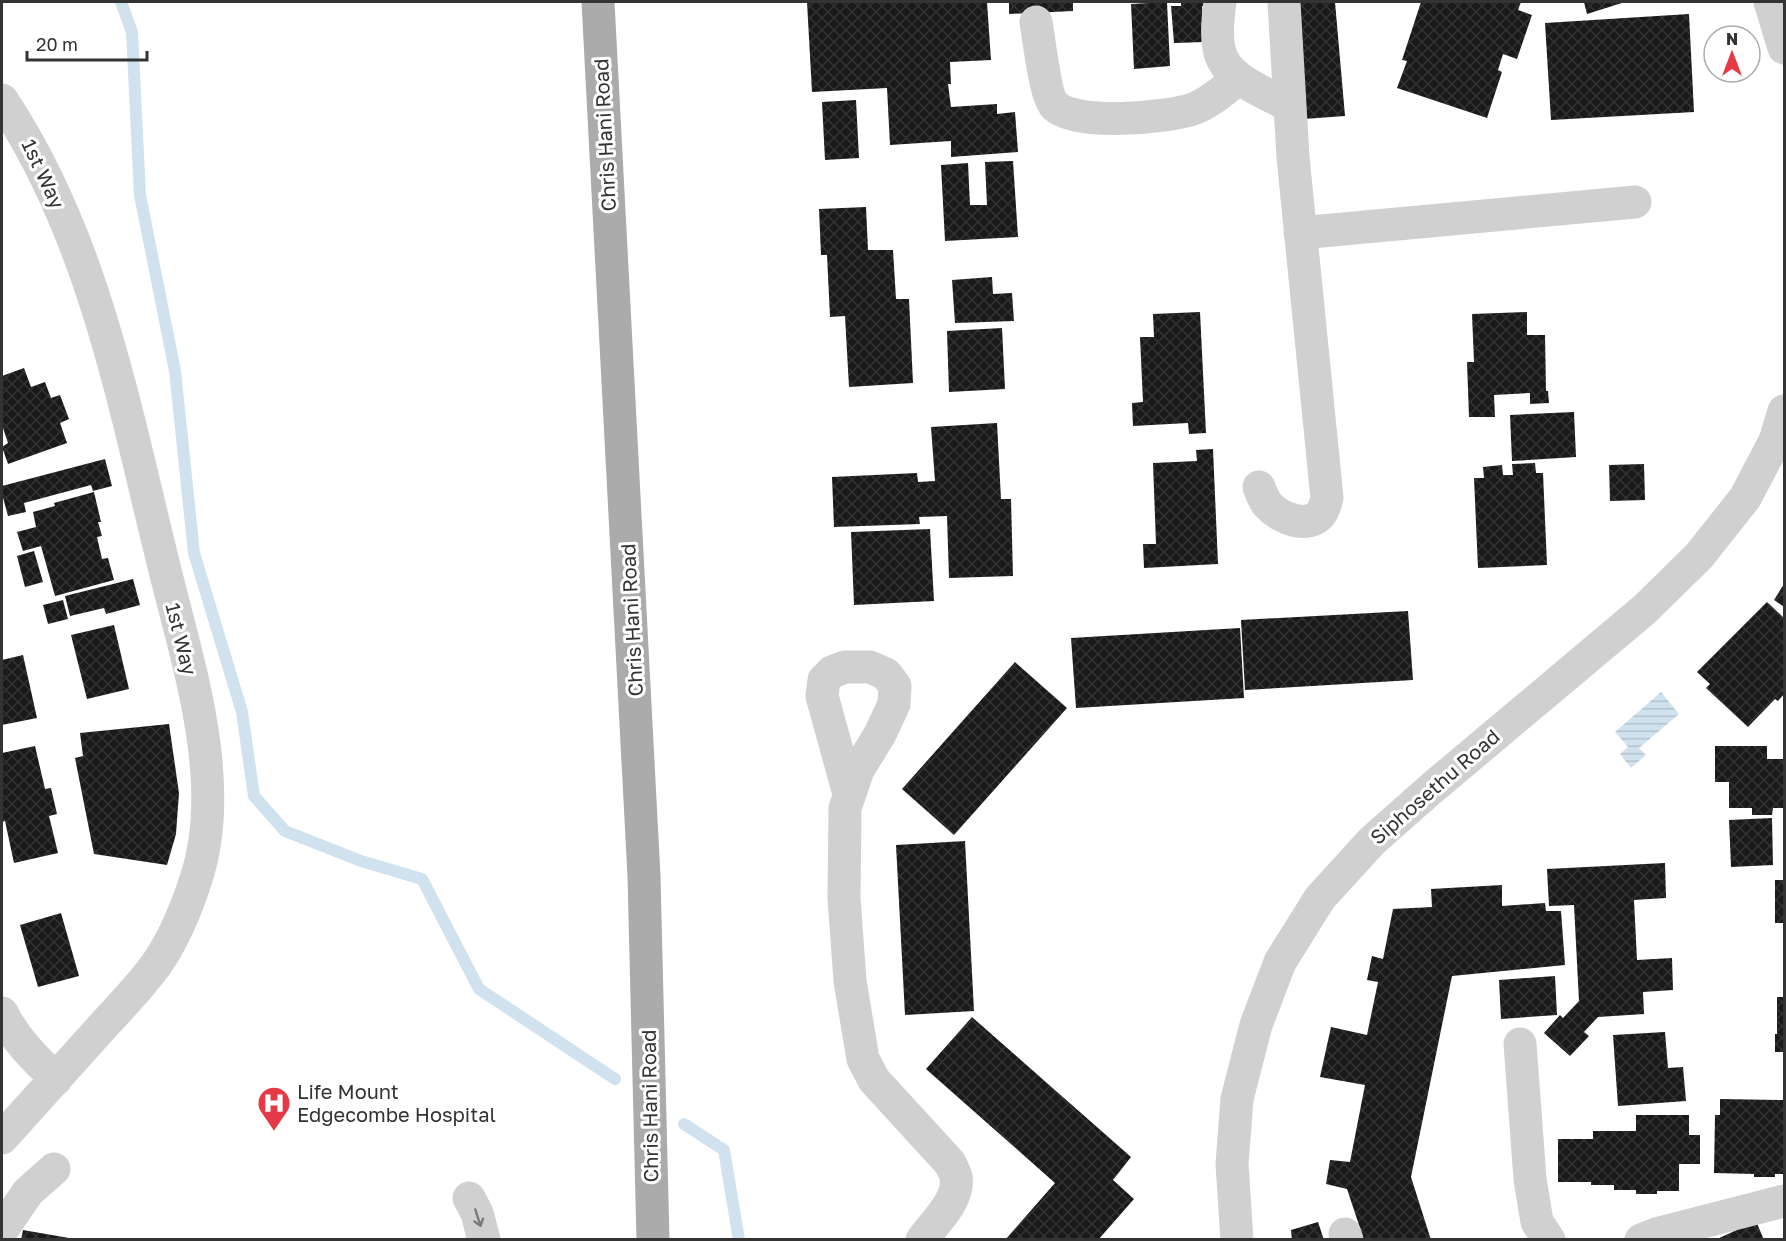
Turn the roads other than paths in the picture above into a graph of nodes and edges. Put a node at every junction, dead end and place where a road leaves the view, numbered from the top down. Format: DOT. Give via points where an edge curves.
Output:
graph roads {
  1 [pos="598,2"];
  2 [pos="1220,2"];
  3 [pos="1284,2"];
  4 [pos="1770,2"];
  5 [pos="1036,22"];
  6 [pos="1785,48"];
  7 [pos="1239,78"];
  8 [pos="2,100"];
  9 [pos="1290,106"];
  10 [pos="1635,202"];
  11 [pos="1300,233"];
  12 [pos="1785,411"];
  13 [pos="1259,488"];
  14 [pos="849,794"];
  15 [pos="2,1013"];
  16 [pos="1520,1044"];
  17 [pos="56,1079"];
  18 [pos="2,1138"];
  19 [pos="54,1169"];
  20 [pos="469,1197"];
  21 [pos="1785,1201"];
  22 [pos="2,1230"];
  23 [pos="484,1239"];
  24 [pos="653,1239"];
  25 [pos="922,1239"];
  26 [pos="1237,1239"];
  27 [pos="1549,1239"];
  28 [pos="1641,1239"];
  1 -- 24 [label="main road, Chris Hani Road" via="644,876"];
  2 -- 7 [label="street" via="1219,49 1226,66"];
  3 -- 9 [label="street"];
  4 -- 6 [label="street"];
  5 -- 7 [label="street" via="1053,104 1086,118 1180,112 1211,99"];
  7 -- 9 [label="street"];
  8 -- 17 [label="street, 1st Way" via="25,135 94,292 200,716 208,776 207,829 182,918 158,961"];
  9 -- 11 [label="street"];
  10 -- 11 [label="street"];
  11 -- 13 [label="street" via="1327,498 1316,518 1291,519 1266,504"];
  12 -- 26 [label="street, Siphosethu Road" via="1775,441 1744,498 1699,556 1645,609 1372,841 1320,898 1280,962 1256,1025 1237,1099 1232,1164"];
  14 -- 25 [label="street" via="845,808 844,898 850,981 863,1059 874,1080 950,1163 956,1176 950,1202"];
  15 -- 17 [label="street" via="28,1052"];
  16 -- 27 [label="street" via="1530,1179 1537,1222"];
  17 -- 18 [label="street, 1st Way"];
  19 -- 22 [label="street" via="28,1192"];
  20 -- 23 [label="street, one-way"];
  21 -- 28 [label="street"];
}
